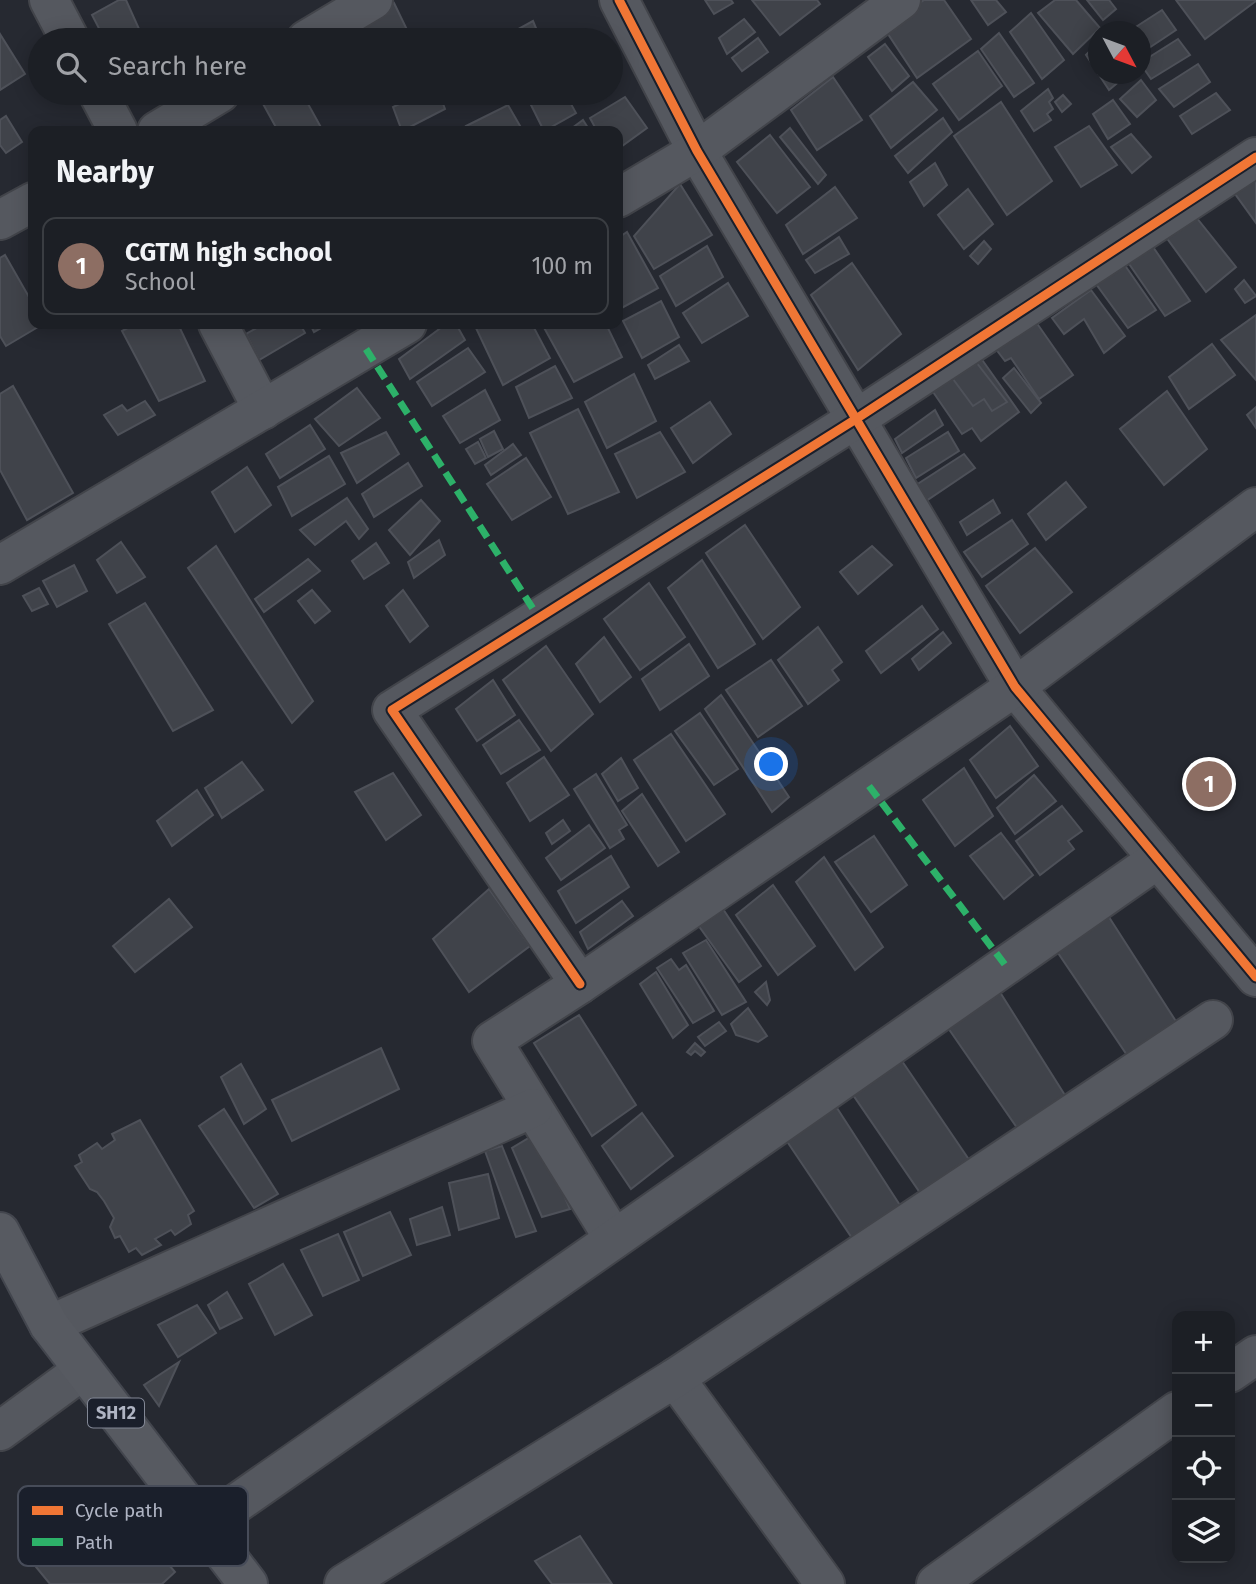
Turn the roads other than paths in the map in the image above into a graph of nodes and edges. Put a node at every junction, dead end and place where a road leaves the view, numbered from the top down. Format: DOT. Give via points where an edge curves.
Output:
graph roads {
  1 [pos="49,0"];
  2 [pos="373,0"];
  3 [pos="619,0"];
  4 [pos="901,0"];
  5 [pos="64,28"];
  6 [pos="326,28"];
  7 [pos="104,105"];
  8 [pos="200,105"];
  9 [pos="115,126"];
  10 [pos="165,126"];
  11 [pos="697,150"];
  12 [pos="1256,157"];
  13 [pos="623,195"];
  14 [pos="28,205"];
  15 [pos="0,220"];
  16 [pos="221,329"];
  17 [pos="400,329"];
  18 [pos="263,410"];
  19 [pos="856,419"];
  20 [pos="1256,507"];
  21 [pos="0,565"];
  22 [pos="1015,687"];
  23 [pos="1158,859"];
  24 [pos="1256,977"];
  25 [pos="580,984"];
  26 [pos="1213,1020"];
  27 [pos="533,1108"];
  28 [pos="0,1232"];
  29 [pos="614,1240"];
  30 [pos="49,1325"];
  31 [pos="1256,1355"];
  32 [pos="83,1370"];
  33 [pos="1235,1370"];
  34 [pos="675,1378"];
  35 [pos="1172,1415"];
  36 [pos="0,1431"];
  37 [pos="173,1486"];
  38 [pos="248,1495"];
  39 [pos="344,1584"];
  40 [pos="825,1584"];
  41 [pos="936,1584"];
  1 -- 5 [label="street"];
  2 -- 6 [label="street"];
  3 -- 11 [label="street"];
  4 -- 11 [label="street"];
  7 -- 9 [label="street"];
  8 -- 10 [label="street"];
  11 -- 13 [label="street"];
  11 -- 19 [label="street"];
  12 -- 19 [label="street"];
  14 -- 15 [label="street"];
  16 -- 18 [label="street"];
  17 -- 18 [label="street"];
  18 -- 21 [label="street"];
  19 -- 22 [label="street"];
  19 -- 25 [label="street" via="393,710"];
  20 -- 22 [label="street"];
  22 -- 23 [label="street"];
  22 -- 25 [label="street"];
  23 -- 24 [label="street"];
  23 -- 29 [label="street"];
  25 -- 27 [label="street" via="492,1041"];
  26 -- 34 [label="street"];
  27 -- 29 [label="street"];
  27 -- 30 [label="street"];
  28 -- 30 [label="main road, SH12"];
  29 -- 38 [label="street"];
  30 -- 32 [label="main road, SH12"];
  31 -- 33 [label="street"];
  32 -- 36 [label="street"];
  32 -- 37 [label="main road, SH12"];
  34 -- 39 [label="street"];
  34 -- 40 [label="street"];
  35 -- 41 [label="street"];
}
